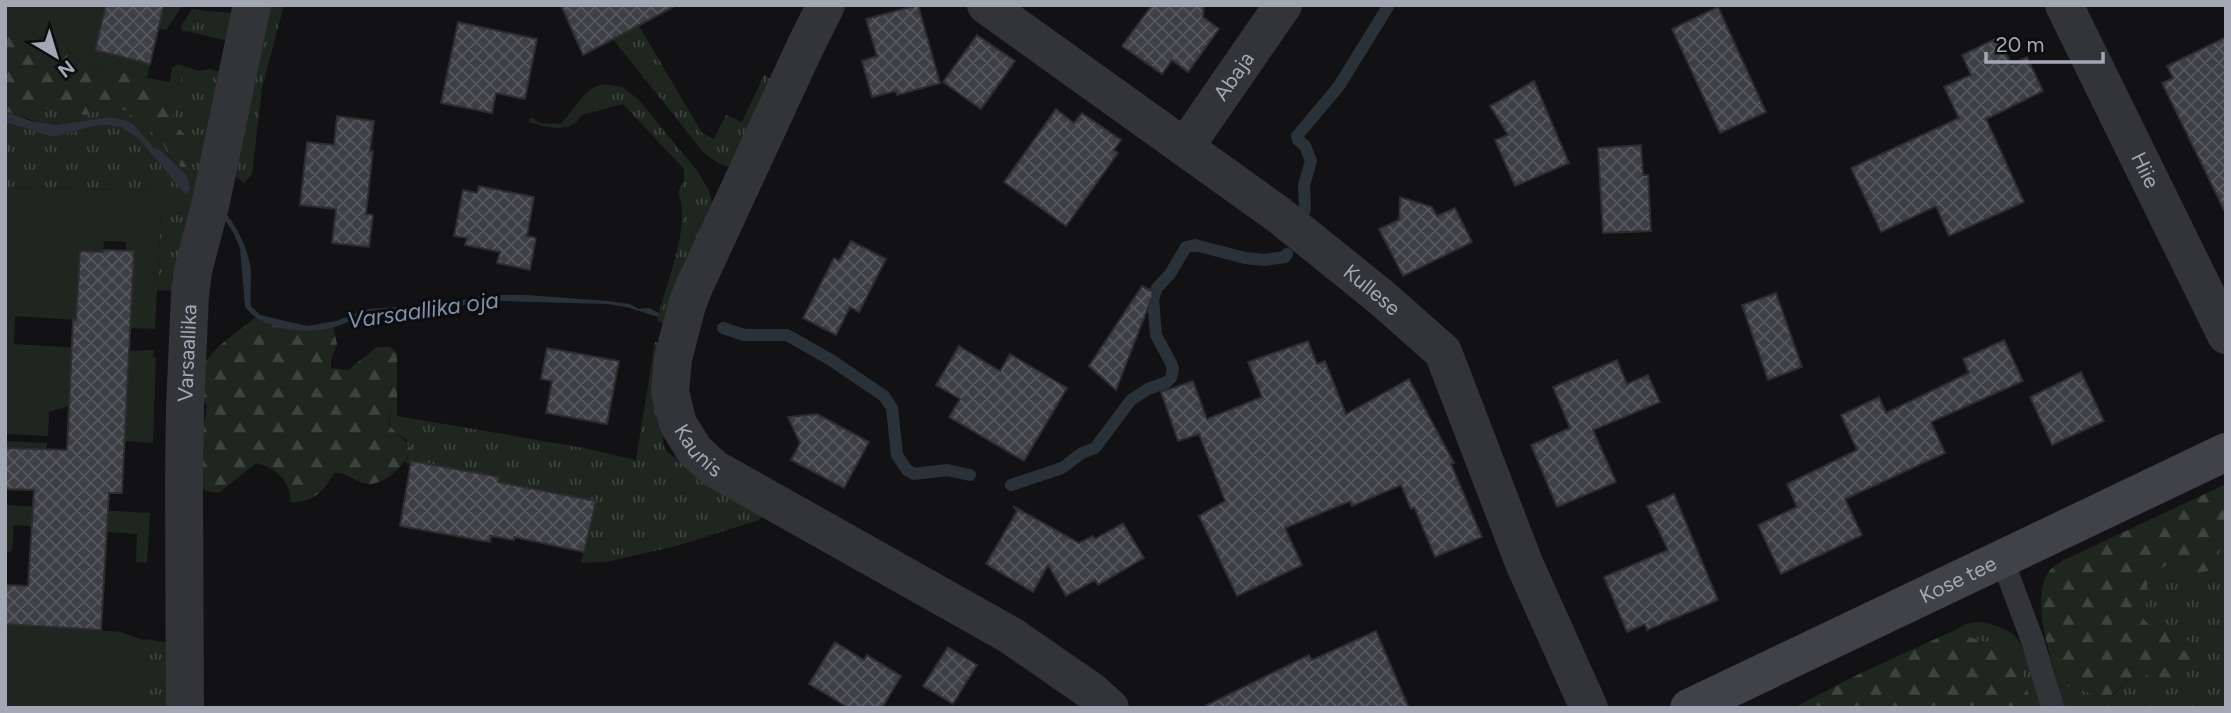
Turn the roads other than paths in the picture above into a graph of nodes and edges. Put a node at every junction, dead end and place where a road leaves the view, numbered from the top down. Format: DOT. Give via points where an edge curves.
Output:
graph roads {
  1 [pos="252,5"];
  2 [pos="826,5"];
  3 [pos="986,5"];
  4 [pos="1283,5"];
  5 [pos="2064,5"];
  6 [pos="1185,148"];
  7 [pos="2226,335"];
  8 [pos="2226,453"];
  9 [pos="2002,559"];
  10 [pos="185,708"];
  11 [pos="1110,708"];
  12 [pos="1589,708"];
  13 [pos="1689,708"];
  14 [pos="2053,708"];
  1 -- 10 [label="street, Varsaallika" via="190,296 184,484"];
  2 -- 11 [label="street, Kaunis" via="687,305 670,377 678,424 695,451 715,469 1010,635"];
  3 -- 6 [label="street, Kullese"];
  4 -- 6 [label="street, Abaja"];
  5 -- 7 [label="street, Hiie"];
  6 -- 12 [label="street, Kullese" via="1289,223 1443,352 1524,563"];
  8 -- 9 [label="main road, Kose tee"];
  9 -- 13 [label="main road, Kose tee"];
  9 -- 14 [label="lane"];
}
